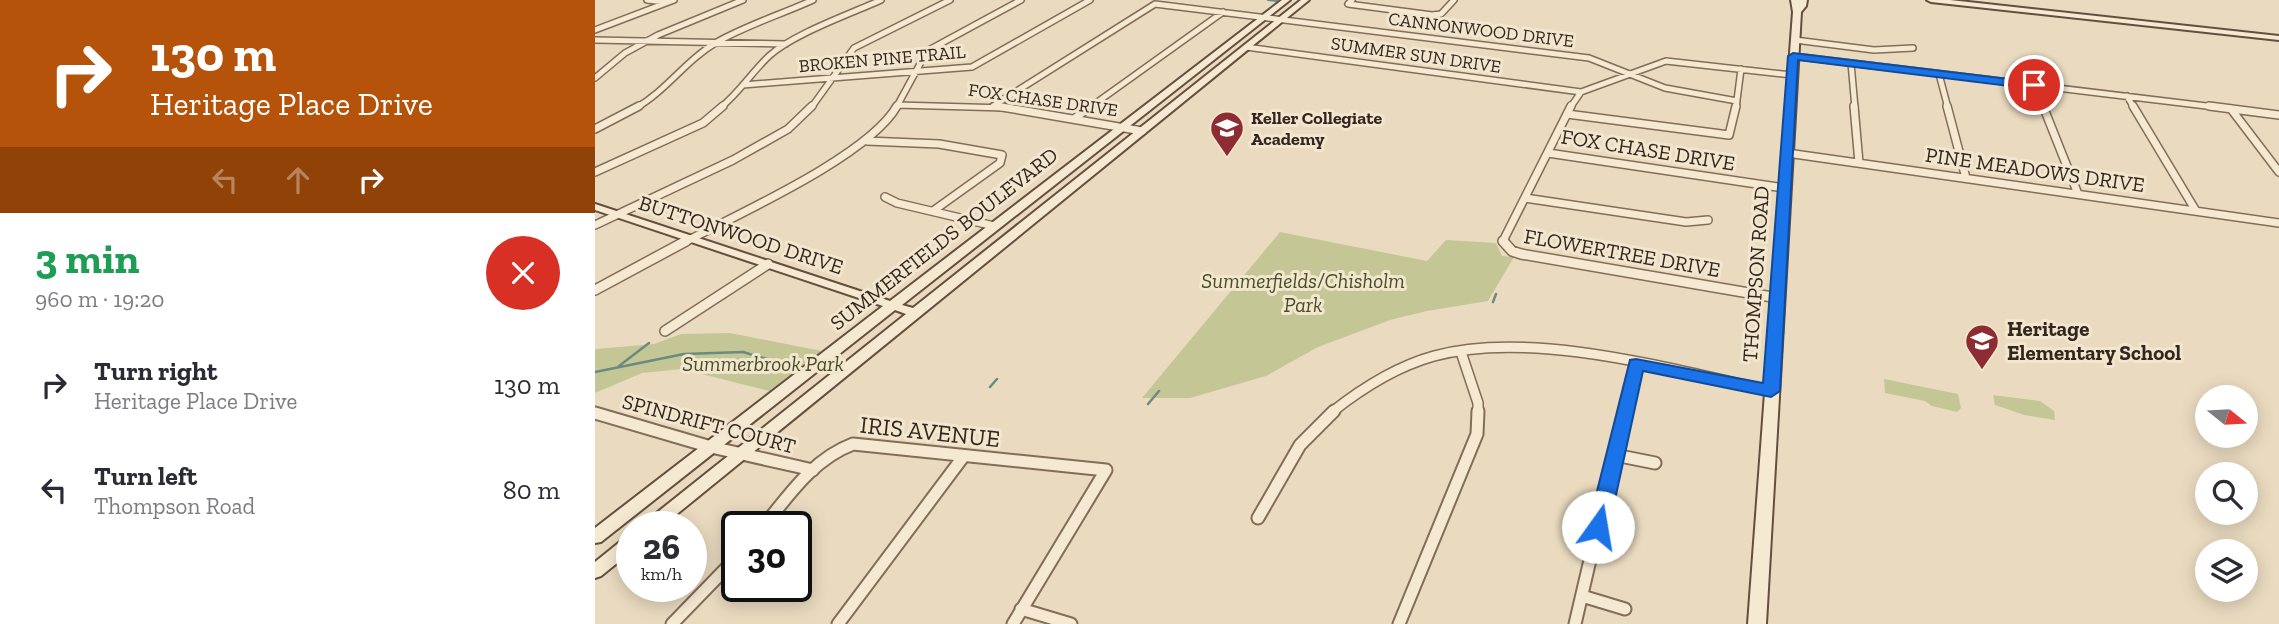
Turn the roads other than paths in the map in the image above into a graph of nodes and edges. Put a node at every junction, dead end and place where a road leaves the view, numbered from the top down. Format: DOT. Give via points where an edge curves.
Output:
graph roads {
  1 [pos="647,0"];
  2 [pos="743,0"];
  3 [pos="813,0"];
  4 [pos="881,0"];
  5 [pos="950,0"];
  6 [pos="1021,0"];
  7 [pos="1090,0"];
  8 [pos="1286,0"];
  9 [pos="1305,0"];
  10 [pos="1352,0"];
  11 [pos="1454,0"];
  12 [pos="1803,0"];
  13 [pos="1931,0"];
  14 [pos="1963,0"];
  15 [pos="671,1"];
  16 [pos="2012,4"];
  17 [pos="1796,6"];
  18 [pos="2025,6"];
  19 [pos="1223,12"];
  20 [pos="1264,17"];
  21 [pos="1280,19"];
  22 [pos="595,30"];
  23 [pos="2279,36"];
  24 [pos="595,40"];
  25 [pos="1795,40"];
  26 [pos="647,41"];
  27 [pos="717,43"];
  28 [pos="787,44"];
  29 [pos="1246,47"];
  30 [pos="1913,48"];
  31 [pos="1793,56"];
  32 [pos="1851,63"];
  33 [pos="1741,69"];
  34 [pos="917,71"];
  35 [pos="1630,73"];
  36 [pos="1939,74"];
  37 [pos="1792,75"];
  38 [pos="595,78"];
  39 [pos="831,78"];
  40 [pos="743,85"];
  41 [pos="2034,85"];
  42 [pos="1581,92"];
  43 [pos="2127,96"];
  44 [pos="1737,101"];
  45 [pos="897,105"];
  46 [pos="993,106"];
  47 [pos="2231,109"];
  48 [pos="1567,114"];
  49 [pos="2279,115"];
  50 [pos="1074,119"];
  51 [pos="1122,127"];
  52 [pos="595,129"];
  53 [pos="1142,131"];
  54 [pos="867,141"];
  55 [pos="1548,153"];
  56 [pos="1787,153"];
  57 [pos="1859,163"];
  58 [pos="2279,172"];
  59 [pos="595,173"];
  60 [pos="1966,178"];
  61 [pos="1784,188"];
  62 [pos="2078,194"];
  63 [pos="885,197"];
  64 [pos="1525,198"];
  65 [pos="595,207"];
  66 [pos="933,211"];
  67 [pos="2196,211"];
  68 [pos="618,214"];
  69 [pos="1708,220"];
  70 [pos="2279,223"];
  71 [pos="595,225"];
  72 [pos="994,226"];
  73 [pos="689,238"];
  74 [pos="768,264"];
  75 [pos="595,290"];
  76 [pos="1778,298"];
  77 [pos="893,306"];
  78 [pos="915,313"];
  79 [pos="664,331"];
  80 [pos="1461,352"];
  81 [pos="1636,364"];
  82 [pos="1771,391"];
  83 [pos="595,413"];
  84 [pos="711,447"];
  85 [pos="740,454"];
  86 [pos="1615,455"];
  87 [pos="963,457"];
  88 [pos="1655,463"];
  89 [pos="813,470"];
  90 [pos="670,511"];
  91 [pos="777,511"];
  92 [pos="1258,518"];
  93 [pos="595,537"];
  94 [pos="616,555"];
  95 [pos="595,571"];
  96 [pos="721,573"];
  97 [pos="1582,596"];
  98 [pos="1021,609"];
  99 [pos="1625,609"];
  100 [pos="672,624"];
  101 [pos="838,624"];
  102 [pos="1013,624"];
  103 [pos="1071,624"];
  104 [pos="1399,624"];
  105 [pos="1575,624"];
  106 [pos="1757,624"];
  1 -- 15 [label="street"];
  2 -- 26 [label="street"];
  3 -- 27 [label="street"];
  4 -- 28 [label="street"];
  5 -- 39 [label="street" via="854,48"];
  6 -- 34 [label="street" via="935,44"];
  7 -- 34 [label="street, BROKEN PINE TRAIL" via="972,67"];
  8 -- 20 [label="street, SUMMERFIELDS BOULEVARD"];
  9 -- 21 [label="street, SUMMERFIELDS BOULEVARD"];
  10 -- 11 [label="street" via="1348,4 1437,15"];
  12 -- 17 [label="street, THOMPSON ROAD" via="1802,6"];
  13 -- 16 [label="street"];
  14 -- 16 [label="street"];
  15 -- 22 [label="street"];
  16 -- 18 [label="street"];
  17 -- 25 [label="street, THOMPSON ROAD"];
  18 -- 23 [label="street"];
  19 -- 20 [label="street, CANNONWOOD DRIVE"];
  19 -- 46 [label="street, CANNONWOOD DRIVE" via="1155,4"];
  19 -- 50 [label="street"];
  20 -- 21 [label="street, CANNONWOOD DRIVE"];
  20 -- 51 [label="street, SUMMERFIELDS BOULEVARD"];
  21 -- 29 [label="street, SUMMERFIELDS BOULEVARD"];
  21 -- 35 [label="street, CANNONWOOD DRIVE" via="1588,58"];
  24 -- 26 [label="street"];
  25 -- 30 [label="street" via="1890,51"];
  25 -- 31 [label="street, THOMPSON ROAD"];
  26 -- 27 [label="street"];
  26 -- 38 [label="street"];
  27 -- 28 [label="street"];
  27 -- 52 [label="street" via="693,59 655,97"];
  28 -- 40 [label="street" via="770,55"];
  29 -- 42 [label="street, SUMMER SUN DRIVE"];
  29 -- 53 [label="street, SUMMERFIELDS BOULEVARD"];
  31 -- 32 [label="street"];
  31 -- 37 [label="street, THOMPSON ROAD"];
  32 -- 36 [label="street"];
  32 -- 57 [label="street"];
  33 -- 35 [label="street" via="1666,61"];
  33 -- 37 [label="street"];
  33 -- 44 [label="street"];
  34 -- 39 [label="street, BROKEN PINE TRAIL"];
  34 -- 45 [label="street"];
  35 -- 42 [label="street"];
  35 -- 44 [label="street, CANNONWOOD DRIVE" via="1687,94"];
  36 -- 41 [label="street"];
  36 -- 60 [label="street"];
  37 -- 56 [label="street, THOMPSON ROAD"];
  39 -- 40 [label="street, BROKEN PINE TRAIL"];
  39 -- 68 [label="street" via="810,110 788,129"];
  40 -- 59 [label="street" via="703,123"];
  41 -- 43 [label="street"];
  41 -- 62 [label="street"];
  42 -- 48 [label="street"];
  43 -- 47 [label="street"];
  43 -- 67 [label="street"];
  44 -- 48 [label="street" via="1729,135"];
  45 -- 46 [label="street, FOX CHASE DRIVE"];
  45 -- 54 [label="street"];
  46 -- 50 [label="street, FOX CHASE DRIVE"];
  47 -- 49 [label="street"];
  47 -- 58 [label="street"];
  48 -- 55 [label="street"];
  50 -- 51 [label="street, FOX CHASE DRIVE"];
  51 -- 53 [label="street, FOX CHASE DRIVE"];
  51 -- 72 [label="street, SUMMERFIELDS BOULEVARD"];
  53 -- 78 [label="street, SUMMERFIELDS BOULEVARD"];
  54 -- 66 [label="street" via="939,144 1002,155 1000,163"];
  54 -- 73 [label="street"];
  55 -- 61 [label="street, FOX CHASE DRIVE"];
  55 -- 64 [label="street"];
  56 -- 57 [label="street, PINE MEADOWS DRIVE"];
  56 -- 61 [label="street, THOMPSON ROAD"];
  57 -- 60 [label="street, PINE MEADOWS DRIVE"];
  60 -- 62 [label="street, PINE MEADOWS DRIVE"];
  61 -- 76 [label="street, THOMPSON ROAD"];
  62 -- 67 [label="street, PINE MEADOWS DRIVE"];
  63 -- 66 [label="street"];
  64 -- 69 [label="street" via="1686,222"];
  64 -- 76 [label="street, FLOWERTREE DRIVE" via="1503,241 1521,254"];
  65 -- 68 [label="street, BUTTONWOOD DRIVE"];
  66 -- 72 [label="street"];
  67 -- 70 [label="street, PINE MEADOWS DRIVE"];
  68 -- 71 [label="street"];
  68 -- 73 [label="street, BUTTONWOOD DRIVE"];
  72 -- 77 [label="street, SUMMERFIELDS BOULEVARD"];
  73 -- 74 [label="street, BUTTONWOOD DRIVE"];
  73 -- 75 [label="street"];
  74 -- 77 [label="street, BUTTONWOOD DRIVE"];
  74 -- 79 [label="street"];
  76 -- 82 [label="street, THOMPSON ROAD"];
  77 -- 78 [label="street, BUTTONWOOD DRIVE"];
  77 -- 84 [label="street, SUMMERFIELDS BOULEVARD"];
  78 -- 85 [label="street, SUMMERFIELDS BOULEVARD"];
  80 -- 81 [label="street" via="1535,347"];
  80 -- 92 [label="street" via="1420,361 1346,401 1323,419 1305,438"];
  80 -- 104 [label="street" via="1478,402 1477,434"];
  81 -- 82 [label="street"];
  81 -- 86 [label="street"];
  82 -- 106 [label="street, THOMPSON ROAD"];
  83 -- 84 [label="street, SPINDRIFT COURT"];
  84 -- 85 [label="street, SPINDRIFT COURT"];
  84 -- 93 [label="street, SUMMERFIELDS BOULEVARD"];
  85 -- 89 [label="street, SPINDRIFT COURT"];
  85 -- 90 [label="street, SUMMERFIELDS BOULEVARD"];
  86 -- 88 [label="street"];
  86 -- 97 [label="street"];
  87 -- 89 [label="street, IRIS AVENUE" via="853,444 838,449"];
  87 -- 98 [label="street, IRIS AVENUE" via="1106,470"];
  87 -- 101 [label="street"];
  89 -- 91 [label="street, IRIS AVENUE"];
  94 -- 95 [label="street"];
  96 -- 100 [label="street"];
  97 -- 99 [label="street"];
  97 -- 105 [label="street"];
  98 -- 102 [label="street"];
  98 -- 103 [label="street"];
}
